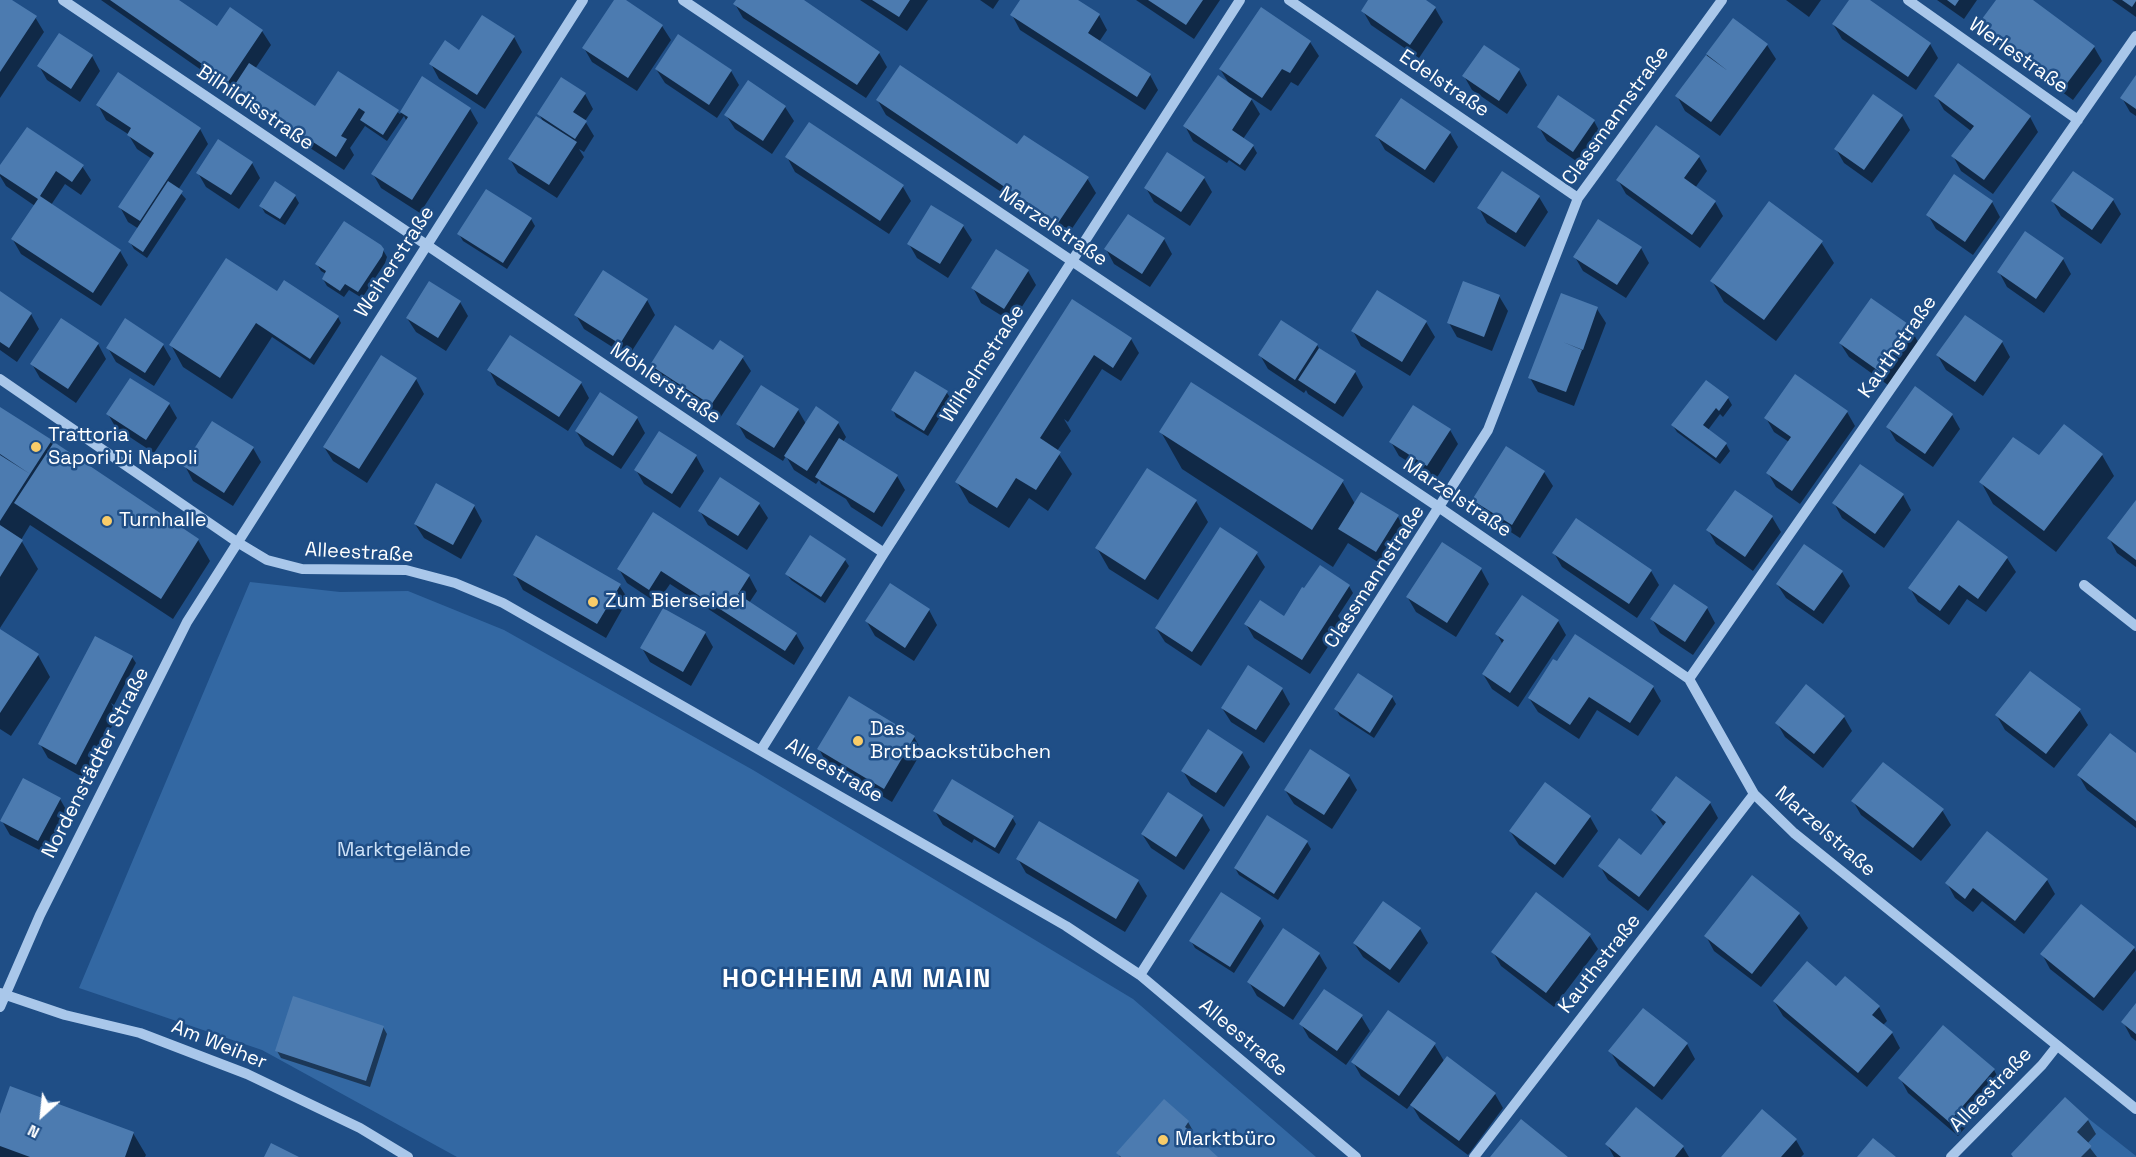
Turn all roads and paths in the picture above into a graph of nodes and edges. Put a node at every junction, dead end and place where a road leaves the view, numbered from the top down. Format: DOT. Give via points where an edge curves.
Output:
graph roads {
  1 [pos="63,0"];
  2 [pos="583,0"];
  3 [pos="682,0"];
  4 [pos="1239,0"];
  5 [pos="1289,0"];
  6 [pos="1722,0"];
  7 [pos="1908,0"];
  8 [pos="2136,36"];
  9 [pos="2078,120"];
  10 [pos="1578,198"];
  11 [pos="427,246"];
  12 [pos="1071,261"];
  13 [pos="0,380"];
  14 [pos="1440,508"];
  15 [pos="237,542"];
  16 [pos="884,553"];
  17 [pos="2084,585"];
  18 [pos="2136,626"];
  19 [pos="1689,679"];
  20 [pos="761,750"];
  21 [pos="1754,794"];
  22 [pos="1140,975"];
  23 [pos="2,994"];
  24 [pos="0,1007"];
  25 [pos="2057,1046"];
  26 [pos="2136,1109"];
  27 [pos="408,1157"];
  28 [pos="1356,1157"];
  29 [pos="1474,1157"];
  30 [pos="1951,1157"];
  1 -- 11 [label="street, Bilhildisstraße"];
  2 -- 11 [label="street, Weiherstraße"];
  3 -- 12 [label="street, Marzelstraße"];
  4 -- 12 [label="street, Wilhelmstraße"];
  5 -- 10 [label="street, Edelstraße"];
  6 -- 10 [label="street, Classmannstraße"];
  7 -- 9 [label="street, Werlestraße"];
  8 -- 9 [label="street, Kauthstraße"];
  9 -- 19 [label="street, Kauthstraße"];
  10 -- 14 [label="street, Classmannstraße" via="1488,430"];
  11 -- 15 [label="street, Weiherstraße"];
  11 -- 16 [label="street, Möhlerstraße"];
  12 -- 14 [label="street, Marzelstraße"];
  12 -- 16 [label="street, Wilhelmstraße"];
  13 -- 15 [label="street, Alleestraße"];
  14 -- 19 [label="street, Marzelstraße"];
  14 -- 22 [label="street, Classmannstraße"];
  15 -- 20 [label="street, Alleestraße" via="267,560 302,569 406,570 455,583 503,603"];
  15 -- 23 [label="street, Nordenstädter Straße" via="187,622"];
  16 -- 20 [label="street, Wilhelmstraße"];
  17 -- 18 [label="street"];
  19 -- 21 [label="street, Marzelstraße"];
  20 -- 22 [label="street, Alleestraße" via="1066,926"];
  21 -- 25 [label="street, Marzelstraße" via="1794,833"];
  21 -- 29 [label="street, Kauthstraße"];
  22 -- 28 [label="street, Alleestraße"];
  23 -- 24 [label="street, Nordenstädter Straße"];
  23 -- 27 [label="street, Am Weiher" via="65,1015 140,1033 247,1074 360,1128"];
  25 -- 26 [label="street, Marzelstraße"];
  25 -- 30 [label="street, Alleestraße"];
}
